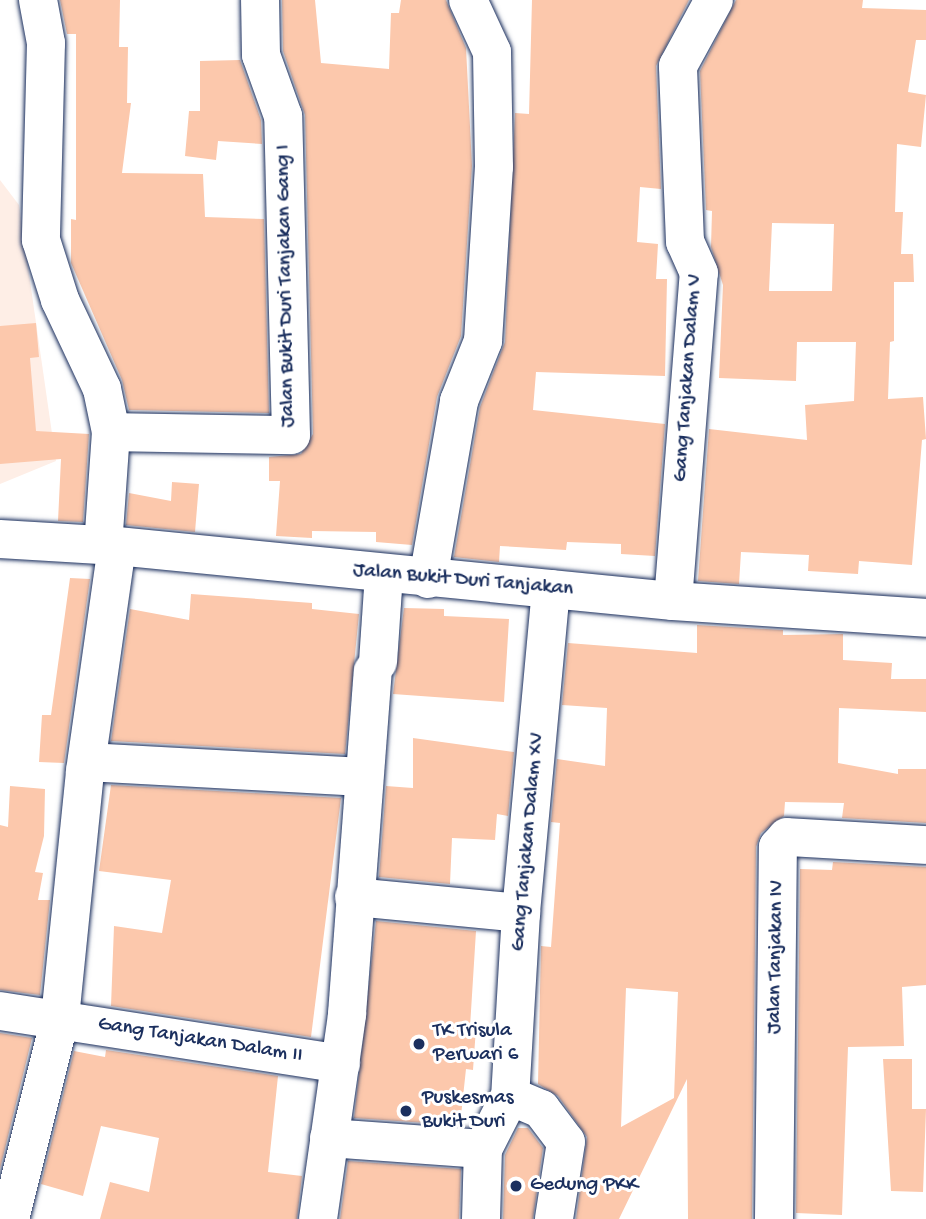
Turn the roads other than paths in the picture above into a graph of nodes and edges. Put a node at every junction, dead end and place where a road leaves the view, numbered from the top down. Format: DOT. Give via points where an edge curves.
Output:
graph roads {
  1 [pos="38,0"];
  2 [pos="260,0"];
  3 [pos="468,0"];
  4 [pos="714,0"];
  5 [pos="111,432"];
  6 [pos="0,539"];
  7 [pos="110,545"];
  8 [pos="384,574"];
  9 [pos="428,579"];
  10 [pos="551,589"];
  11 [pos="673,601"];
  12 [pos="926,618"];
  13 [pos="87,762"];
  14 [pos="363,778"];
  15 [pos="926,845"];
  16 [pos="354,897"];
  17 [pos="521,913"];
  18 [pos="0,1011"];
  19 [pos="60,1018"];
  20 [pos="341,1064"];
  21 [pos="510,1096"];
  22 [pos="329,1138"];
  23 [pos="483,1149"];
  24 [pos="10,1219"];
  25 [pos="318,1219"];
  26 [pos="481,1219"];
  27 [pos="554,1219"];
  28 [pos="774,1219"];
  1 -- 5 [label="street" via="46,43 41,240 60,300 102,390"];
  2 -- 5 [label="street, Jalan Bukit Duri Tanjakan Gang I" via="261,55 283,116 291,435"];
  3 -- 9 [label="street" via="492,52 494,167 483,341 458,401"];
  4 -- 11 [label="street, Gang Tanjakan Dalam V" via="678,66 685,242 699,273"];
  5 -- 7 [label="street"];
  6 -- 7 [label="street, Jalan Bukit Duri Tanjakan"];
  7 -- 8 [label="street, Jalan Bukit Duri Tanjakan"];
  7 -- 13 [label="street"];
  8 -- 9 [label="street, Jalan Bukit Duri Tanjakan"];
  8 -- 14 [label="street"];
  9 -- 10 [label="street, Jalan Bukit Duri Tanjakan"];
  10 -- 11 [label="street, Jalan Bukit Duri Tanjakan"];
  10 -- 17 [label="street, Gang Tanjakan Dalam XV"];
  11 -- 12 [label="street, Jalan Bukit Duri Tanjakan"];
  13 -- 14 [label="street"];
  13 -- 19 [label="street"];
  14 -- 16 [label="street"];
  15 -- 28 [label="street, Jalan Tanjakan IV" via="787,837 778,847"];
  16 -- 17 [label="street"];
  16 -- 20 [label="street"];
  17 -- 21 [label="street, Gang Tanjakan Dalam XV"];
  18 -- 19 [label="street, Gang Tanjakan Dalam II"];
  19 -- 20 [label="street, Gang Tanjakan Dalam II"];
  19 -- 24 [label="street"];
  20 -- 22 [label="street"];
  21 -- 23 [label="street, Gang Tanjakan Dalam XV"];
  21 -- 27 [label="street" via="541,1108 566,1142"];
  22 -- 23 [label="street"];
  22 -- 25 [label="street"];
  23 -- 26 [label="street, Gang Tanjakan Dalam XV"];
}
